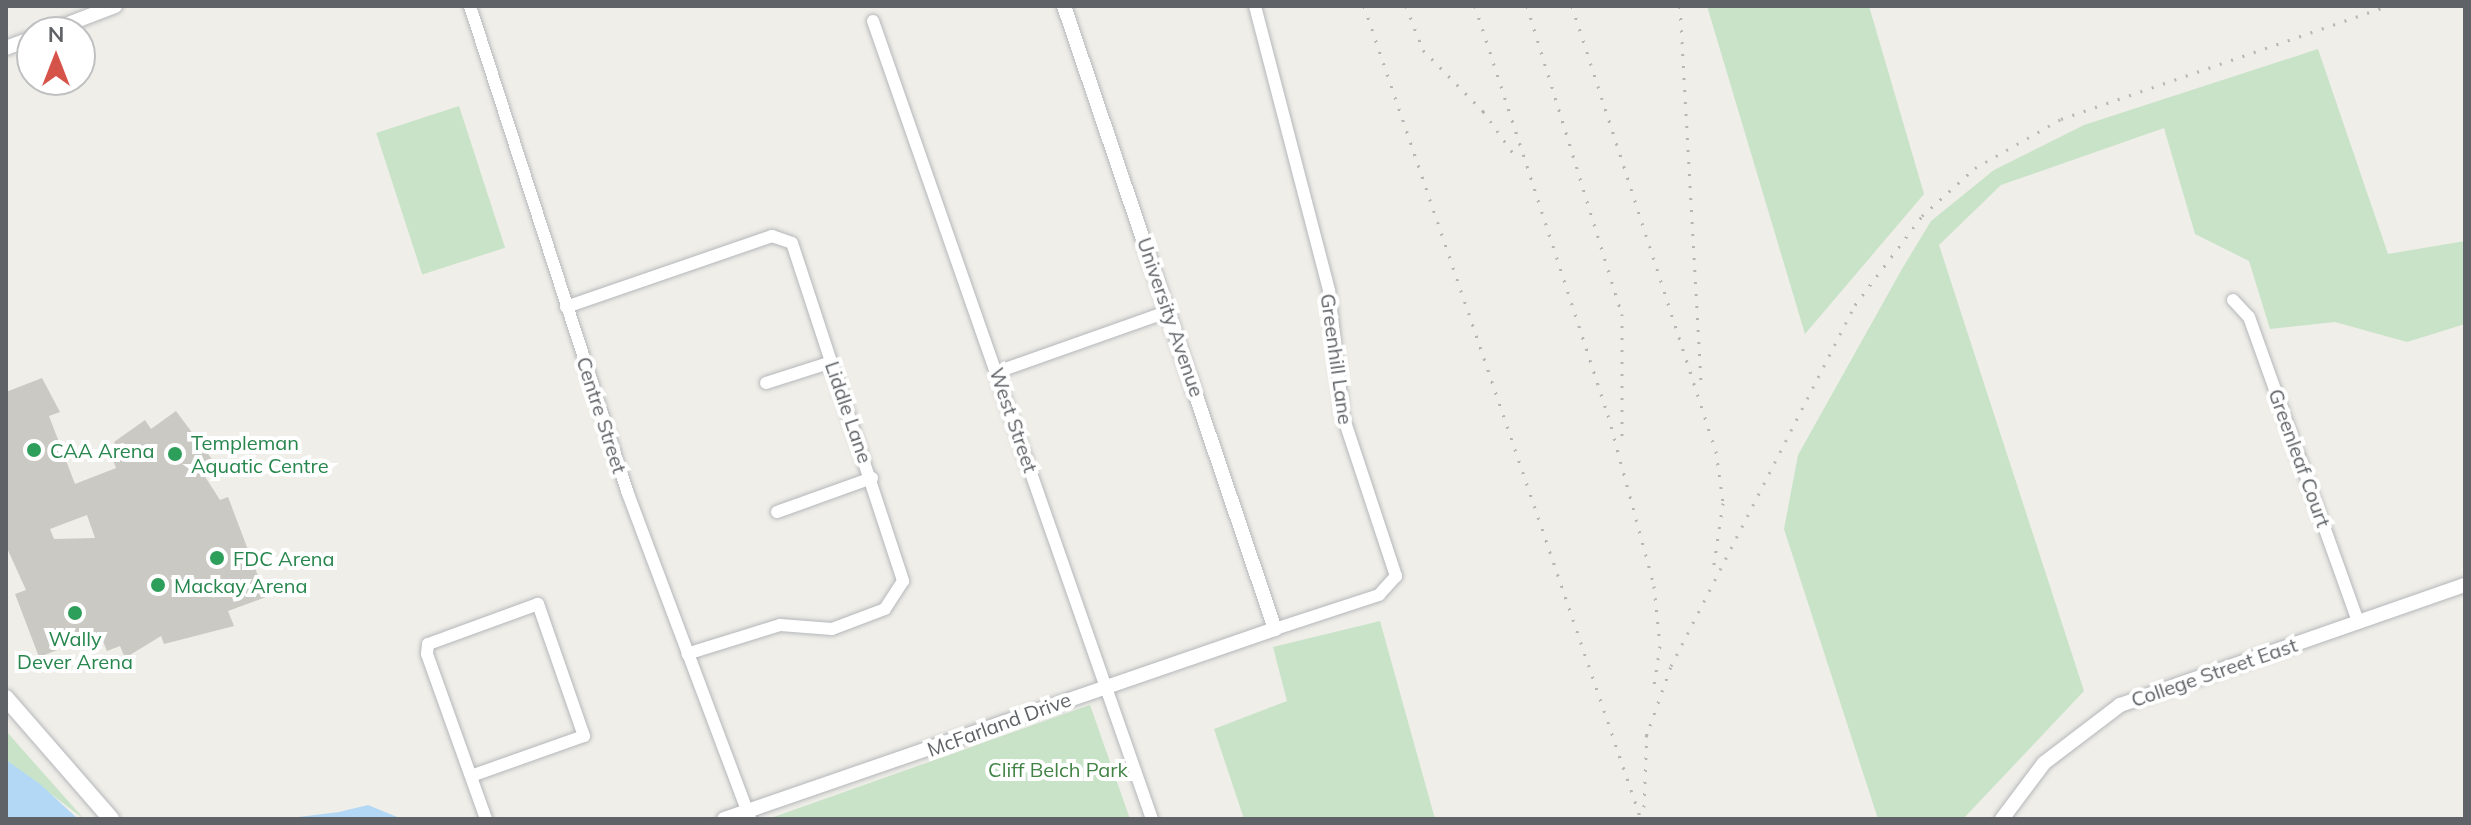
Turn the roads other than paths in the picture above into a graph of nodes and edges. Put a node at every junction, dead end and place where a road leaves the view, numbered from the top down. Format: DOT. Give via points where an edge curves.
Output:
graph roads {
  1 [pos="115,6"];
  2 [pos="470,6"];
  3 [pos="1064,6"];
  4 [pos="1255,6"];
  5 [pos="89,16"];
  6 [pos="873,21"];
  7 [pos="2233,300"];
  8 [pos="566,307"];
  9 [pos="1169,311"];
  10 [pos="832,362"];
  11 [pos="997,372"];
  12 [pos="766,383"];
  13 [pos="872,478"];
  14 [pos="777,512"];
  15 [pos="2465,585"];
  16 [pos="2358,622"];
  17 [pos="1275,629"];
  18 [pos="687,654"];
  19 [pos="1106,686"];
  20 [pos="6,698"];
  21 [pos="471,776"];
  22 [pos="748,815"];
  23 [pos="111,819"];
  24 [pos="486,819"];
  25 [pos="724,819"];
  26 [pos="1152,819"];
  27 [pos="2002,819"];
  1 -- 5 [label="street"];
  2 -- 8 [label="street, Centre Street"];
  3 -- 9 [label="street, University Avenue"];
  4 -- 17 [label="street, Greenhill Lane" via="1329,291 1343,416 1396,576 1379,595"];
  6 -- 11 [label="street, West Street"];
  7 -- 16 [label="street, Greenleaf Court" via="2249,317"];
  8 -- 10 [label="street, Liddle Lane" via="783,235"];
  8 -- 18 [label="street, Centre Street"];
  9 -- 11 [label="street"];
  9 -- 17 [label="street, University Avenue"];
  10 -- 12 [label="street"];
  10 -- 13 [label="street, Liddle Lane"];
  11 -- 19 [label="street, West Street"];
  13 -- 14 [label="street"];
  13 -- 18 [label="street, Liddle Lane" via="903,568 894,602 832,629 780,625"];
  15 -- 16 [label="street, College Street East"];
  16 -- 27 [label="street, College Street East" via="2120,705 2044,763"];
  17 -- 19 [label="street, McFarland Drive"];
  18 -- 22 [label="street, Centre Street"];
  19 -- 22 [label="street, McFarland Drive"];
  19 -- 26 [label="street, West Street"];
  20 -- 23 [label="main road"];
  21 -- 21 [label="street" via="428,644 538,604 584,736"];
  21 -- 24 [label="street"];
  22 -- 25 [label="street, McFarland Drive"];
}
